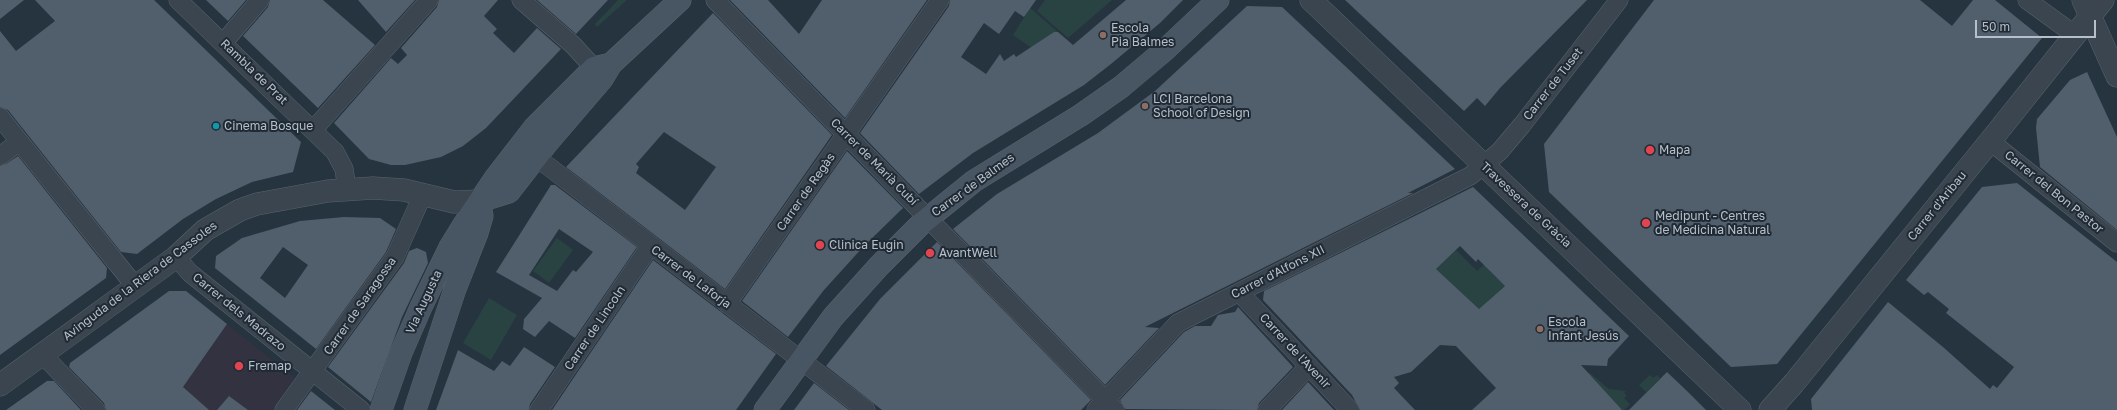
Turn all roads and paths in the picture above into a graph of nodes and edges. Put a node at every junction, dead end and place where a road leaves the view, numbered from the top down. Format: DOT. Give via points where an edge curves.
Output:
graph roads {
  1 [pos="178,0"];
  2 [pos="260,0"];
  3 [pos="430,0"];
  4 [pos="521,0"];
  5 [pos="680,0"];
  6 [pos="715,0"];
  7 [pos="940,0"];
  8 [pos="1218,0"];
  9 [pos="1311,0"];
  10 [pos="1619,0"];
  11 [pos="2027,0"];
  12 [pos="2092,5"];
  13 [pos="2075,35"];
  14 [pos="223,43"];
  15 [pos="602,66"];
  16 [pos="2117,76"];
  17 [pos="0,117"];
  18 [pos="313,130"];
  19 [pos="846,135"];
  20 [pos="19,142"];
  21 [pos="1990,142"];
  22 [pos="0,156"];
  23 [pos="511,158"];
  24 [pos="535,159"];
  25 [pos="1484,165"];
  26 [pos="347,188"];
  27 [pos="423,194"];
  28 [pos="480,201"];
  29 [pos="928,217"];
  30 [pos="2117,243"];
  31 [pos="650,246"];
  32 [pos="176,257"];
  33 [pos="135,286"];
  34 [pos="1239,292"];
  35 [pos="727,304"];
  36 [pos="42,354"];
  37 [pos="801,359"];
  38 [pos="1309,366"];
  39 [pos="314,371"];
  40 [pos="0,385"];
  41 [pos="1106,407"];
  42 [pos="96,410"];
  43 [pos="284,410"];
  44 [pos="361,410"];
  45 [pos="381,410"];
  46 [pos="415,410"];
  47 [pos="540,410"];
  48 [pos="765,410"];
  49 [pos="866,410"];
  50 [pos="1267,410"];
  51 [pos="1350,410"];
  52 [pos="1740,410"];
  53 [pos="1770,410"];
  1 -- 14 [label="street, Rambla de Prat"];
  2 -- 14 [label="street"];
  3 -- 18 [label="street"];
  4 -- 15 [label="street" via="573,45"];
  5 -- 15 [label="main road, Via Augusta"];
  6 -- 19 [label="street, Carrer de Marià Cubí"];
  7 -- 19 [label="street, Carrer de Regàs"];
  8 -- 29 [label="main road, Carrer de Balmes" via="1121,87 1081,115 974,181"];
  9 -- 25 [label="street, Travessera de Gràcia"];
  10 -- 25 [label="street, Carrer de Tuset" via="1522,125"];
  11 -- 13 [label="street"];
  12 -- 13 [label="street, Carrer d'Aribau"];
  12 -- 16 [label="street"];
  13 -- 21 [label="street, Carrer d'Aribau"];
  14 -- 18 [label="street, Rambla de Prat"];
  15 -- 23 [label="main road, Via Augusta" via="534,128"];
  15 -- 24 [label="main road, Via Augusta" via="602,79"];
  17 -- 20 [label="street"];
  18 -- 26 [label="street, Rambla de Prat" via="338,155 344,169"];
  19 -- 29 [label="street, Carrer de Marià Cubí"];
  19 -- 35 [label="street, Carrer de Regàs"];
  20 -- 22 [label="street"];
  20 -- 33 [label="street"];
  21 -- 30 [label="street, Carrer del Bon Pastor"];
  21 -- 53 [label="street, Carrer d'Aribau"];
  23 -- 24 [label="street, Carrer de Laforja"];
  23 -- 28 [label="main road, Via Augusta"];
  24 -- 28 [label="main road, Via Augusta" via="509,192"];
  24 -- 31 [label="street, Carrer de Laforja" via="548,166"];
  25 -- 34 [label="street, Carrer d'Alfons XII" via="1470,176"];
  25 -- 52 [label="street, Travessera de Gràcia"];
  26 -- 27 [label="street, Avinguda de la Riera de Cassoles" via="373,188"];
  26 -- 32 [label="street, Avinguda de la Riera de Cassoles" via="264,202 240,210 206,230"];
  27 -- 28 [label="street, Avinguda de la Riera de Cassoles" via="454,202"];
  27 -- 39 [label="street, Carrer de Saragossa" via="395,257"];
  28 -- 45 [label="main road, Via Augusta" via="450,246 401,353"];
  28 -- 46 [label="main road, Via Augusta" via="482,216 477,233 455,288"];
  29 -- 37 [label="main road, Carrer de Balmes" via="860,286"];
  29 -- 41 [label="street, Carrer de Marià Cubí"];
  31 -- 35 [label="street, Carrer de Laforja"];
  31 -- 47 [label="street, Carrer de Lincoln"];
  32 -- 33 [label="street, Avinguda de la Riera de Cassoles"];
  32 -- 39 [label="street, Carrer dels Madrazo" via="190,273"];
  33 -- 36 [label="street, Avinguda de la Riera de Cassoles"];
  34 -- 38 [label="street, Carrer de l'Avenir"];
  34 -- 41 [label="street, Carrer d'Alfons XII" via="1173,326"];
  35 -- 37 [label="street, Carrer de Laforja"];
  36 -- 40 [label="street, Avinguda de la Riera de Cassoles"];
  36 -- 42 [label="street"];
  37 -- 48 [label="main road, Carrer de Balmes"];
  37 -- 49 [label="street, Carrer de Laforja"];
  38 -- 50 [label="street"];
  38 -- 51 [label="street, Carrer de l'Avenir"];
  39 -- 43 [label="street, Carrer de Saragossa"];
  39 -- 44 [label="street, Carrer dels Madrazo"];
}
